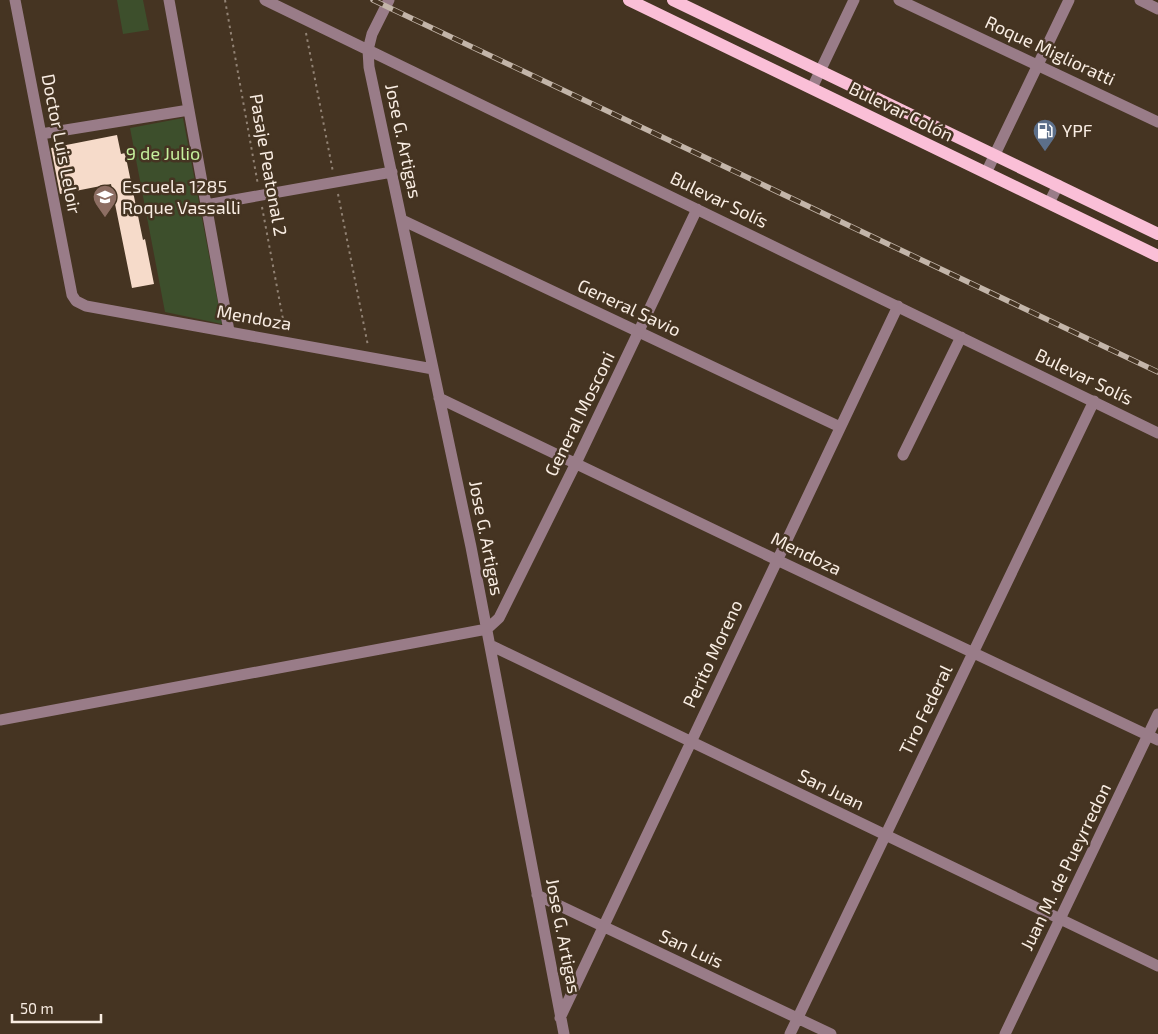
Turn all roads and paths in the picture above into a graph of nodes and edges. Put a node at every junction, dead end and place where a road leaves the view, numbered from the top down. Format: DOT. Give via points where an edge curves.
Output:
graph roads {
  1 [pos="15,0"];
  2 [pos="169,0"];
  3 [pos="225,0"];
  4 [pos="265,0"];
  5 [pos="389,0"];
  6 [pos="629,0"];
  7 [pos="673,0"];
  8 [pos="854,0"];
  9 [pos="899,0"];
  10 [pos="1069,0"];
  11 [pos="1140,0"];
  12 [pos="1158,9"];
  13 [pos="306,33"];
  14 [pos="368,50"];
  15 [pos="1037,65"];
  16 [pos="821,71"];
  17 [pos="812,88"];
  18 [pos="189,110"];
  19 [pos="1158,122"];
  20 [pos="41,134"];
  21 [pos="994,155"];
  22 [pos="392,172"];
  23 [pos="986,173"];
  24 [pos="335,182"];
  25 [pos="1058,185"];
  26 [pos="260,196"];
  27 [pos="1049,203"];
  28 [pos="206,206"];
  29 [pos="697,209"];
  30 [pos="402,220"];
  31 [pos="1158,234"];
  32 [pos="1158,255"];
  33 [pos="72,295"];
  34 [pos="898,306"];
  35 [pos="229,331"];
  36 [pos="639,332"];
  37 [pos="286,334"];
  38 [pos="961,337"];
  39 [pos="369,348"];
  40 [pos="433,369"];
  41 [pos="439,398"];
  42 [pos="1094,401"];
  43 [pos="840,428"];
  44 [pos="1158,433"];
  45 [pos="902,455"];
  46 [pos="576,464"];
  47 [pos="777,560"];
  48 [pos="487,629"];
  49 [pos="490,645"];
  50 [pos="972,653"];
  51 [pos="1158,714"];
  52 [pos="0,720"];
  53 [pos="1153,738"];
  54 [pos="691,742"];
  55 [pos="886,835"];
  56 [pos="537,894"];
  57 [pos="1060,919"];
  58 [pos="604,927"];
  59 [pos="1158,966"];
  60 [pos="560,1018"];
  61 [pos="797,1018"];
  62 [pos="564,1034"];
  63 [pos="790,1034"];
  64 [pos="831,1034"];
  65 [pos="1005,1034"];
  1 -- 20 [label="street, Doctor Luis Leloir"];
  2 -- 18 [label="street"];
  3 -- 26 [label="path, Pasaje Peatonal 2"];
  4 -- 14 [label="street, Bulevar Solís"];
  5 -- 14 [label="street" via="372,34"];
  6 -- 17 [label="main road, Bulevar Colón"];
  7 -- 16 [label="main road, Bulevar Colón"];
  8 -- 16 [label="street"];
  9 -- 15 [label="street, Roque Miglioratti"];
  10 -- 15 [label="street"];
  11 -- 12 [label="street"];
  13 -- 24 [label="path"];
  14 -- 22 [label="street, Jose G. Artigas"];
  14 -- 29 [label="street, Bulevar Solís"];
  15 -- 19 [label="street, Roque Miglioratti"];
  15 -- 21 [label="street"];
  16 -- 17 [label="street"];
  16 -- 21 [label="main road, Bulevar Colón"];
  17 -- 23 [label="main road, Bulevar Colón"];
  18 -- 20 [label="street"];
  18 -- 28 [label="street"];
  20 -- 33 [label="street, Doctor Luis Leloir"];
  21 -- 23 [label="street"];
  21 -- 25 [label="main road, Bulevar Colón"];
  22 -- 24 [label="street"];
  22 -- 30 [label="street, Jose G. Artigas"];
  23 -- 27 [label="main road, Bulevar Colón"];
  24 -- 26 [label="street"];
  24 -- 39 [label="path"];
  25 -- 27 [label="street"];
  25 -- 31 [label="main road, Bulevar Colón"];
  26 -- 28 [label="street"];
  26 -- 37 [label="path, Pasaje Peatonal 2"];
  27 -- 32 [label="main road, Bulevar Colón"];
  28 -- 35 [label="street"];
  29 -- 34 [label="street, Bulevar Solís"];
  29 -- 36 [label="street, General Mosconi"];
  30 -- 36 [label="street, General Savio"];
  30 -- 40 [label="street, Jose G. Artigas"];
  33 -- 35 [label="street, Mendoza" via="86,306"];
  34 -- 38 [label="street, Bulevar Solís"];
  34 -- 43 [label="street, Perito Moreno"];
  35 -- 40 [label="street, Mendoza"];
  36 -- 43 [label="street, General Savio"];
  36 -- 46 [label="street, General Mosconi"];
  38 -- 42 [label="street, Bulevar Solís"];
  38 -- 45 [label="street"];
  40 -- 41 [label="street, Jose G. Artigas"];
  41 -- 46 [label="street, Mendoza"];
  41 -- 48 [label="street, Jose G. Artigas"];
  42 -- 44 [label="street, Bulevar Solís"];
  42 -- 50 [label="street, Tiro Federal"];
  43 -- 47 [label="street, Perito Moreno"];
  46 -- 47 [label="street, Mendoza"];
  46 -- 48 [label="street, General Mosconi" via="499,618"];
  47 -- 50 [label="street, Mendoza"];
  47 -- 54 [label="street, Perito Moreno"];
  48 -- 49 [label="street, Jose G. Artigas"];
  48 -- 52 [label="street"];
  49 -- 54 [label="street, San Juan"];
  49 -- 56 [label="street, Jose G. Artigas"];
  50 -- 53 [label="street, Mendoza"];
  50 -- 55 [label="street, Tiro Federal"];
  51 -- 53 [label="street, Juan M. de Pueyrredon"];
  53 -- 57 [label="street, Juan M. de Pueyrredon"];
  54 -- 55 [label="street, San Juan"];
  54 -- 58 [label="street, Perito Moreno"];
  55 -- 57 [label="street, San Juan"];
  55 -- 61 [label="street, Tiro Federal"];
  56 -- 58 [label="street, San Luis"];
  56 -- 60 [label="street, Jose G. Artigas"];
  57 -- 59 [label="street, San Juan"];
  57 -- 65 [label="street, Juan M. de Pueyrredon"];
  58 -- 60 [label="street, Perito Moreno"];
  58 -- 61 [label="street, San Luis"];
  60 -- 62 [label="street, Jose G. Artigas"];
  61 -- 63 [label="street, Tiro Federal"];
  61 -- 64 [label="street, San Luis"];
}
